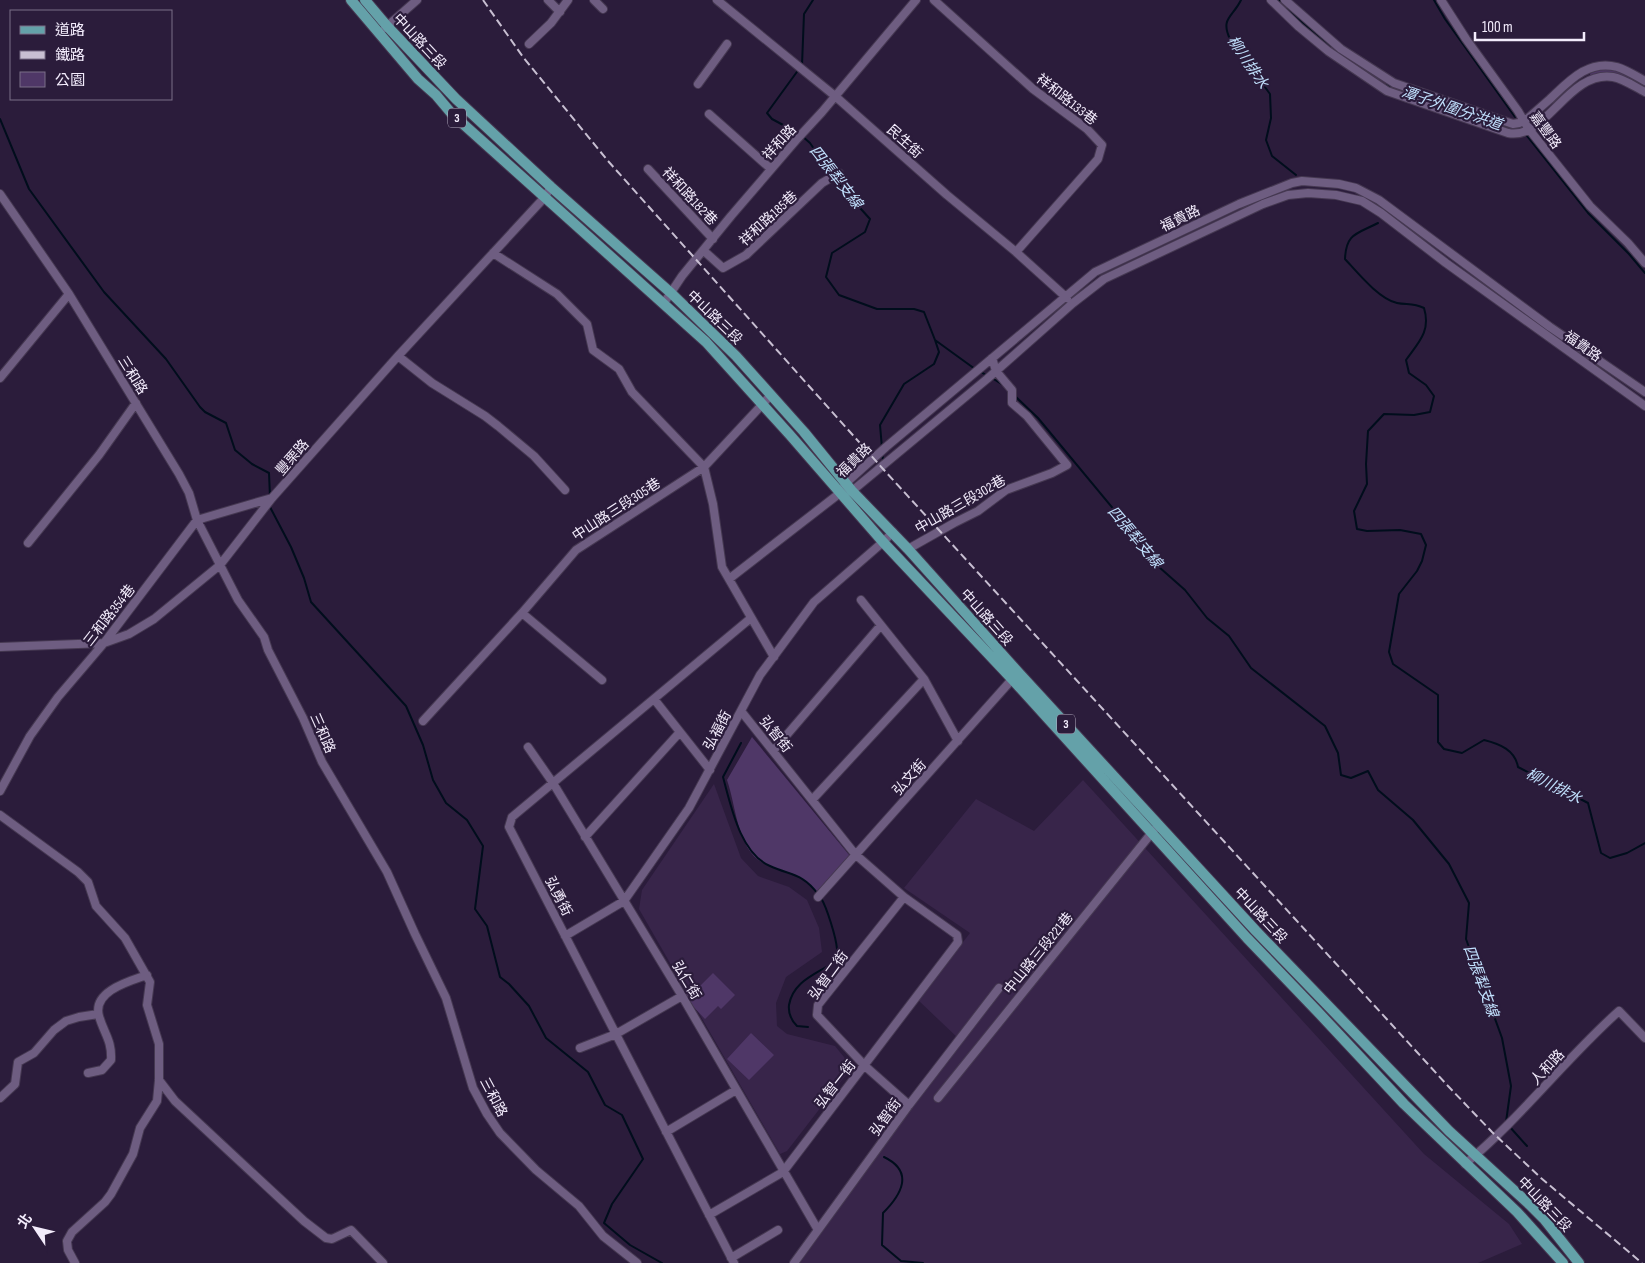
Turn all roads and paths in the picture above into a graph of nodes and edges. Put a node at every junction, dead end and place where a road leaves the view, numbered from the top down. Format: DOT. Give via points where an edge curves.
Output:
graph roads {
  1 [pos="351,0"];
  2 [pos="365,0"];
  3 [pos="417,0"];
  4 [pos="548,0"];
  5 [pos="568,0"];
  6 [pos="594,0"];
  7 [pos="717,0"];
  8 [pos="916,0"];
  9 [pos="934,0"];
  10 [pos="1271,0"];
  11 [pos="1285,0"];
  12 [pos="1441,0"];
  13 [pos="603,9"];
  14 [pos="560,12"];
  15 [pos="383,28"];
  16 [pos="529,44"];
  17 [pos="727,44"];
  18 [pos="1583,71"];
  19 [pos="1379,75"];
  20 [pos="1588,81"];
  21 [pos="1645,81"];
  22 [pos="1373,83"];
  23 [pos="698,84"];
  24 [pos="1645,92"];
  25 [pos="836,96"];
  26 [pos="709,114"];
  27 [pos="1522,121"];
  28 [pos="1529,130"];
  29 [pos="648,169"];
  30 [pos="771,169"];
  31 [pos="835,175"];
  32 [pos="550,187"];
  33 [pos="0,194"];
  34 [pos="544,198"];
  35 [pos="713,239"];
  36 [pos="704,251"];
  37 [pos="1016,252"];
  38 [pos="492,253"];
  39 [pos="1645,264"];
  40 [pos="670,293"];
  41 [pos="69,294"];
  42 [pos="1065,296"];
  43 [pos="664,303"];
  44 [pos="1073,303"];
  45 [pos="398,356"];
  46 [pos="992,358"];
  47 [pos="996,371"];
  48 [pos="0,378"];
  49 [pos="1645,392"];
  50 [pos="771,395"];
  51 [pos="136,404"];
  52 [pos="762,404"];
  53 [pos="1645,406"];
  54 [pos="704,467"];
  55 [pos="849,487"];
  56 [pos="565,490"];
  57 [pos="840,493"];
  58 [pos="272,498"];
  59 [pos="197,520"];
  60 [pos="893,532"];
  61 [pos="883,542"];
  62 [pos="28,543"];
  63 [pos="908,549"];
  64 [pos="220,565"];
  65 [pos="729,579"];
  66 [pos="861,600"];
  67 [pos="522,613"];
  68 [pos="750,618"];
  69 [pos="881,625"];
  70 [pos="104,643"];
  71 [pos="0,648"];
  72 [pos="774,657"];
  73 [pos="1016,676"];
  74 [pos="924,679"];
  75 [pos="602,680"];
  76 [pos="654,699"];
  77 [pos="741,711"];
  78 [pos="423,721"];
  79 [pos="680,732"];
  80 [pos="958,741"];
  81 [pos="528,747"];
  82 [pos="773,751"];
  83 [pos="710,770"];
  84 [pos="553,783"];
  85 [pos="0,791"];
  86 [pos="812,800"];
  87 [pos="0,815"];
  88 [pos="1159,824"];
  89 [pos="1151,834"];
  90 [pos="585,837"];
  91 [pos="855,854"];
  92 [pos="818,897"];
  93 [pos="904,897"];
  94 [pos="624,900"];
  95 [pos="566,936"];
  96 [pos="958,942"];
  97 [pos="147,975"];
  98 [pos="999,988"];
  99 [pos="682,996"];
  100 [pos="98,1014"];
  101 [pos="616,1034"];
  102 [pos="1645,1038"];
  103 [pos="580,1048"];
  104 [pos="865,1066"];
  105 [pos="88,1073"];
  106 [pos="159,1080"];
  107 [pos="736,1090"];
  108 [pos="0,1098"];
  109 [pos="938,1098"];
  110 [pos="910,1104"];
  111 [pos="666,1132"];
  112 [pos="1475,1156"];
  113 [pos="1465,1164"];
  114 [pos="783,1172"];
  115 [pos="709,1215"];
  116 [pos="778,1230"];
  117 [pos="818,1230"];
  118 [pos="732,1260"];
  119 [pos="75,1263"];
  120 [pos="383,1263"];
  121 [pos="638,1263"];
  122 [pos="794,1263"];
  123 [pos="1563,1263"];
  124 [pos="1579,1263"];
  1 -- 15 [label="main road, 中山路三段 / 3"];
  2 -- 15 [label="main road, 中山路三段 / 3"];
  3 -- 15 [label="street"];
  4 -- 14 [label="street"];
  5 -- 14 [label="street"];
  6 -- 13 [label="street"];
  7 -- 25 [label="street, 民生街"];
  8 -- 25 [label="street, 祥和路"];
  9 -- 37 [label="street, 祥和路133巷" via="1033,89 1087,129 1102,145 1098,159"];
  10 -- 22 [label="street" via="1318,44"];
  11 -- 19 [label="street" via="1331,41"];
  12 -- 27 [label="street, 嘉豐路"];
  14 -- 16 [label="street"];
  15 -- 32 [label="main road, 中山路三段 / 3"];
  15 -- 34 [label="main road, 中山路三段 / 3" via="418,79"];
  17 -- 23 [label="street"];
  18 -- 20 [label="street"];
  18 -- 21 [label="street" via="1613,66"];
  18 -- 27 [label="street"];
  19 -- 22 [label="street"];
  19 -- 27 [label="street" via="1406,88 1510,123"];
  20 -- 24 [label="street" via="1614,77"];
  20 -- 28 [label="street"];
  22 -- 28 [label="street" via="1394,95 1508,133"];
  25 -- 30 [label="street, 祥和路"];
  25 -- 37 [label="street, 民生街"];
  26 -- 30 [label="street"];
  27 -- 28 [label="street, 嘉豐路"];
  28 -- 39 [label="street, 嘉豐路" via="1590,206"];
  29 -- 35 [label="street, 祥和路182巷"];
  30 -- 35 [label="street, 祥和路"];
  31 -- 36 [label="street, 祥和路185巷" via="822,183 736,262 724,268"];
  32 -- 34 [label="street, 豐栗路"];
  32 -- 40 [label="main road, 中山路三段 / 3"];
  33 -- 41 [label="street, 三和路"];
  34 -- 38 [label="street, 豐栗路"];
  34 -- 43 [label="main road, 中山路三段 / 3"];
  35 -- 36 [label="street, 祥和路"];
  36 -- 40 [label="street, 祥和路"];
  37 -- 42 [label="street, 民生街"];
  38 -- 45 [label="street, 豐栗路"];
  38 -- 54 [label="street" via="557,294 587,324 593,350 619,369 632,392"];
  40 -- 43 [label="street, 祥和路"];
  40 -- 50 [label="main road, 中山路三段 / 3" via="736,356"];
  41 -- 48 [label="street"];
  41 -- 51 [label="street, 三和路"];
  42 -- 44 [label="street, 民生街"];
  42 -- 46 [label="street, 福貴路"];
  42 -- 49 [label="street, 福貴路" via="1095,272 1264,193 1302,181 1339,184 1356,188 1379,200 1550,327"];
  43 -- 52 [label="main road, 中山路三段 / 3" via="706,342"];
  44 -- 47 [label="street, 福貴路"];
  44 -- 53 [label="street, 福貴路" via="1104,279 1263,204 1288,195 1336,195 1362,201 1381,213"];
  45 -- 56 [label="street" via="432,383 498,426 534,456"];
  45 -- 58 [label="street, 豐栗路"];
  46 -- 47 [label="street, 中山路三段302巷"];
  46 -- 55 [label="street, 福貴路" via="878,454"];
  47 -- 55 [label="street, 福貴路"];
  47 -- 63 [label="street, 中山路三段302巷" via="1012,390 1012,403 1027,416 1067,465 1006,490 978,511"];
  50 -- 52 [label="street, 中山路三段305巷"];
  50 -- 55 [label="main road, 中山路三段 / 3"];
  51 -- 59 [label="street, 三和路" via="179,474"];
  51 -- 62 [label="street"];
  52 -- 54 [label="street, 中山路三段305巷"];
  52 -- 57 [label="main road, 中山路三段 / 3"];
  54 -- 65 [label="street" via="722,566"];
  54 -- 67 [label="street, 中山路三段305巷" via="576,550"];
  55 -- 57 [label="street, 福貴路"];
  55 -- 60 [label="main road, 中山路三段 / 3"];
  57 -- 61 [label="main road, 中山路三段 / 3"];
  57 -- 65 [label="street"];
  58 -- 59 [label="street"];
  58 -- 64 [label="street, 豐栗路"];
  59 -- 64 [label="street, 三和路"];
  59 -- 70 [label="street, 三和路354巷"];
  60 -- 61 [label="street, 弘福街"];
  60 -- 63 [label="main road, 中山路三段 / 3"];
  61 -- 72 [label="street, 弘福街" via="814,602"];
  61 -- 73 [label="main road, 中山路三段 / 3"];
  63 -- 73 [label="main road, 中山路三段 / 3"];
  64 -- 70 [label="street, 豐栗路" via="154,619 129,634"];
  64 -- 121 [label="street, 三和路" via="238,600 264,637 322,762 387,872 446,998 473,1088 487,1114 500,1133 536,1170 579,1206 603,1236"];
  65 -- 68 [label="street"];
  66 -- 69 [label="street"];
  67 -- 75 [label="street"];
  67 -- 78 [label="street, 中山路三段305巷"];
  68 -- 72 [label="street"];
  68 -- 76 [label="street, 弘勇街"];
  69 -- 74 [label="street"];
  69 -- 82 [label="street"];
  70 -- 71 [label="street, 豐栗路"];
  70 -- 85 [label="street, 三和路354巷" via="30,736"];
  72 -- 77 [label="street, 弘福街" via="760,675"];
  73 -- 80 [label="street, 弘文街"];
  73 -- 88 [label="main road, 中山路三段 / 3"];
  73 -- 89 [label="main road, 中山路三段 / 3"];
  74 -- 80 [label="street"];
  74 -- 86 [label="street"];
  76 -- 79 [label="street"];
  76 -- 84 [label="street, 弘勇街"];
  77 -- 82 [label="street, 弘智街"];
  77 -- 83 [label="street, 弘福街"];
  79 -- 83 [label="street"];
  79 -- 90 [label="street"];
  80 -- 91 [label="street, 弘文街"];
  81 -- 84 [label="street, 弘仁街"];
  82 -- 86 [label="street, 弘智街"];
  83 -- 94 [label="street, 弘福街" via="689,808"];
  84 -- 90 [label="street, 弘仁街"];
  84 -- 95 [label="street, 弘勇街" via="512,817 509,827"];
  86 -- 91 [label="street, 弘智街"];
  87 -- 97 [label="street" via="88,882 96,906 126,938"];
  88 -- 89 [label="street, 中山路三段221巷"];
  88 -- 112 [label="main road, 中山路三段 / 3" via="1256,931"];
  89 -- 109 [label="street, 中山路三段221巷"];
  89 -- 113 [label="main road, 中山路三段 / 3" via="1404,1104"];
  90 -- 94 [label="street, 弘仁街"];
  91 -- 92 [label="street, 弘文街"];
  91 -- 93 [label="street, 弘智街"];
  93 -- 96 [label="street, 弘智街" via="956,935"];
  93 -- 104 [label="street, 弘智二街" via="818,1005 817,1015"];
  94 -- 95 [label="street, 弘福街"];
  94 -- 99 [label="street, 弘仁街"];
  95 -- 101 [label="street, 弘勇街"];
  96 -- 104 [label="street, 弘智一街"];
  97 -- 100 [label="street" via="107,992"];
  97 -- 106 [label="street" via="150,982 147,1005 159,1044"];
  98 -- 110 [label="street, 弘智街"];
  99 -- 101 [label="street"];
  99 -- 107 [label="street, 弘仁街"];
  100 -- 105 [label="street" via="112,1047 111,1060 102,1070"];
  100 -- 108 [label="street" via="66,1022 54,1030 34,1053 18,1062 14,1084"];
  101 -- 103 [label="street"];
  101 -- 111 [label="street, 弘勇街"];
  102 -- 112 [label="street, 人和路" via="1619,1011"];
  104 -- 110 [label="street, 弘智二街"];
  104 -- 114 [label="street, 弘智一街"];
  106 -- 119 [label="street" via="157,1101 140,1128 133,1154 111,1194 72,1232 67,1241"];
  106 -- 120 [label="street" via="175,1101 304,1221 326,1238 332,1239 351,1230"];
  107 -- 111 [label="street"];
  107 -- 114 [label="street, 弘仁街"];
  110 -- 117 [label="street, 弘智街"];
  111 -- 115 [label="street, 弘勇街"];
  112 -- 113 [label="street, 人和路"];
  112 -- 124 [label="main road, 中山路三段 / 3" via="1544,1219"];
  113 -- 123 [label="main road, 中山路三段 / 3" via="1529,1224"];
  114 -- 115 [label="street, 弘智一街"];
  114 -- 117 [label="street, 弘仁街"];
  115 -- 118 [label="street, 弘勇街"];
  116 -- 118 [label="street"];
  117 -- 122 [label="street, 弘智街"];
}
